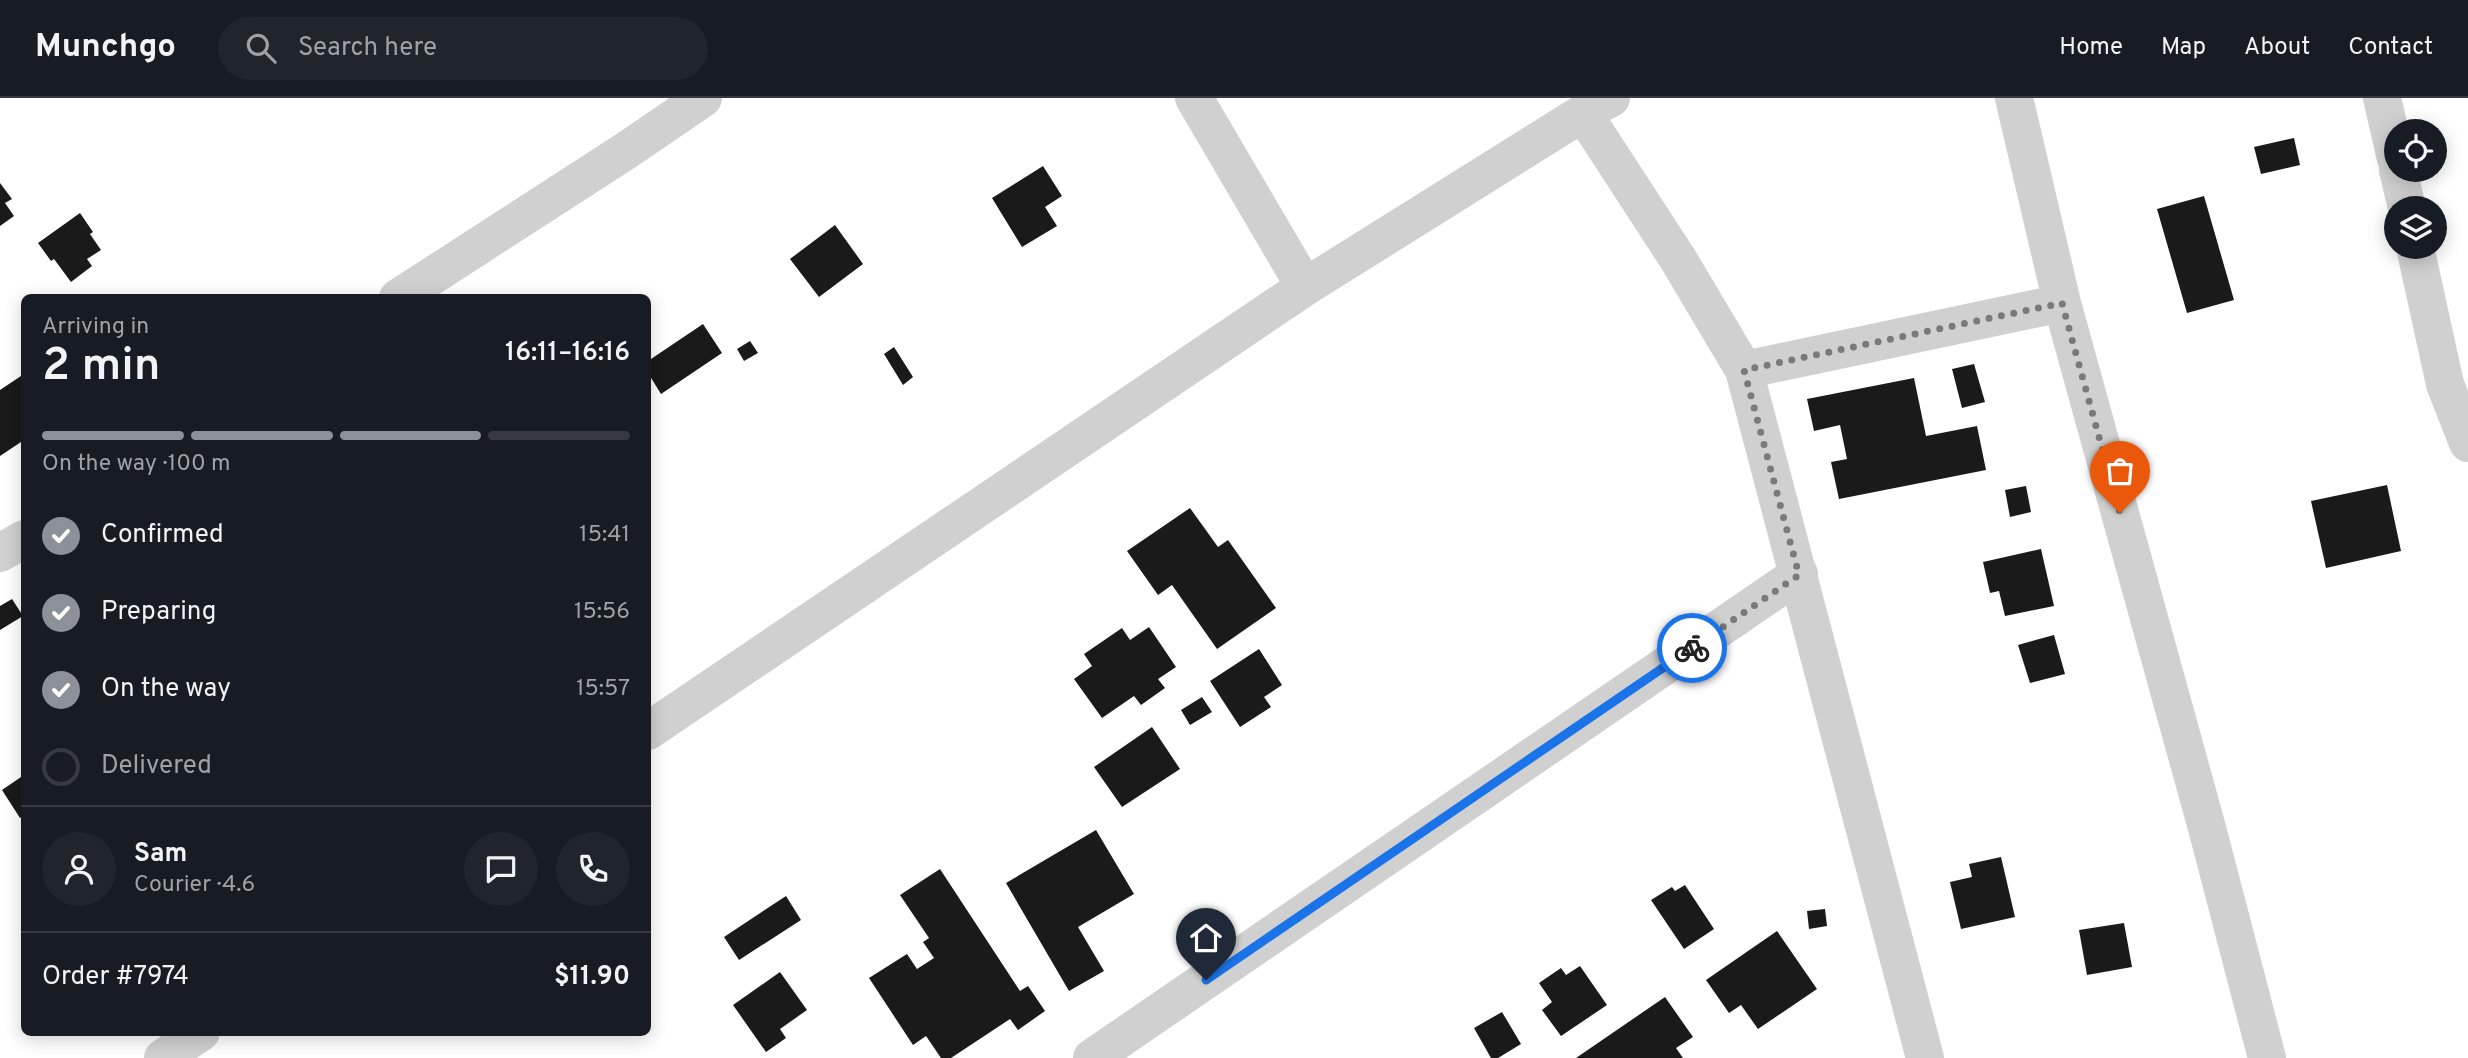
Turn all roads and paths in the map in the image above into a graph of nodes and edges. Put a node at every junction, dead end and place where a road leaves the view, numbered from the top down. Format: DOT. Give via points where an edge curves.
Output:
graph roads {
  1 [pos="703,98"];
  2 [pos="1194,98"];
  3 [pos="2014,98"];
  4 [pos="2382,98"];
  5 [pos="1597,106"];
  6 [pos="2387,119"];
  7 [pos="2418,259"];
  8 [pos="1305,287"];
  9 [pos="404,294"];
  10 [pos="2062,303"];
  11 [pos="1744,370"];
  12 [pos="2468,443"];
  13 [pos="21,541"];
  14 [pos="0,553"];
  15 [pos="1799,575"];
  16 [pos="651,729"];
  17 [pos="195,1036"];
  18 [pos="163,1058"];
  19 [pos="1092,1058"];
  20 [pos="1925,1058"];
  21 [pos="2267,1058"];
  1 -- 9 [label="street"];
  2 -- 8 [label="street"];
  3 -- 10 [label="street"];
  4 -- 6 [label="street"];
  5 -- 8 [label="street"];
  5 -- 11 [label="street" via="1678,259"];
  7 -- 12 [label="street" via="2445,384"];
  8 -- 16 [label="street"];
  10 -- 11 [label="street"];
  10 -- 21 [label="street"];
  11 -- 15 [label="street"];
  13 -- 14 [label="street"];
  15 -- 19 [label="street"];
  15 -- 20 [label="street"];
  17 -- 18 [label="street"];
}
